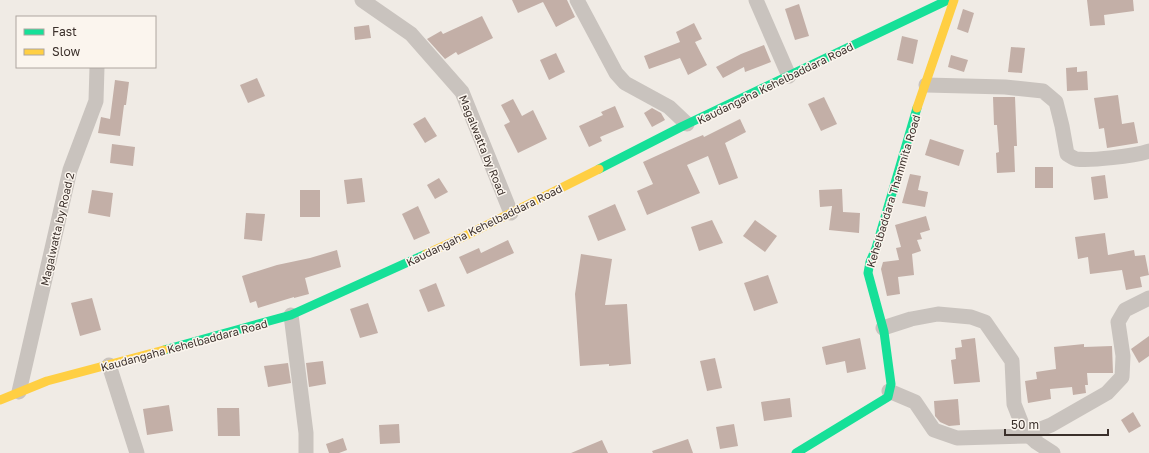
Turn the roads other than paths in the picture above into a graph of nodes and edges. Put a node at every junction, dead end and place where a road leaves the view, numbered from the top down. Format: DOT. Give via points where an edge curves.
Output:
graph roads {
  1 [pos="362,0"];
  2 [pos="577,0"];
  3 [pos="756,0"];
  4 [pos="948,0"];
  5 [pos="954,0"];
  6 [pos="97,68"];
  7 [pos="789,76"];
  8 [pos="926,85"];
  9 [pos="687,124"];
  10 [pos="1149,151"];
  11 [pos="511,213"];
  12 [pos="1149,298"];
  13 [pos="291,315"];
  14 [pos="883,328"];
  15 [pos="109,365"];
  16 [pos="889,391"];
  17 [pos="19,392"];
  18 [pos="0,400"];
  19 [pos="1028,435"];
  20 [pos="137,453"];
  21 [pos="306,453"];
  22 [pos="796,453"];
  23 [pos="1053,453"];
  1 -- 11 [label="street, Magalwatta by Road" via="411,34 462,92"];
  2 -- 9 [label="street" via="616,73 625,83 669,107"];
  3 -- 7 [label="street"];
  4 -- 7 [label="street, Kaudangaha Kehelbaddara Road"];
  5 -- 8 [label="street, Kehelbaddara Thammita Road"];
  6 -- 17 [label="street, Magalwatta by Road 2" via="96,101 70,170"];
  7 -- 9 [label="street, Kaudangaha Kehelbaddara Road"];
  8 -- 10 [label="street" via="1005,87 1043,91 1056,102 1067,154 1075,159"];
  8 -- 14 [label="street, Kehelbaddara Thammita Road" via="870,262 868,274"];
  9 -- 11 [label="street, Kaudangaha Kehelbaddara Road"];
  11 -- 13 [label="street, Kaudangaha Kehelbaddara Road"];
  12 -- 19 [label="street" via="1125,310 1118,322 1123,356 1122,377 1107,393"];
  13 -- 15 [label="street, Kaudangaha Kehelbaddara Road"];
  13 -- 21 [label="street" via="306,433"];
  14 -- 16 [label="street, Kehelbaddara Thammita Road" via="891,384"];
  14 -- 19 [label="street" via="938,314 971,317 985,322 1012,361 1014,404"];
  15 -- 17 [label="street, Kaudangaha Kehelbaddara Road" via="47,381"];
  15 -- 20 [label="street"];
  16 -- 19 [label="street" via="915,402 934,430 957,438"];
  16 -- 22 [label="street" via="888,397"];
  17 -- 18 [label="street, Kaudangaha Kehelbaddara Road"];
  19 -- 23 [label="street"];
}
